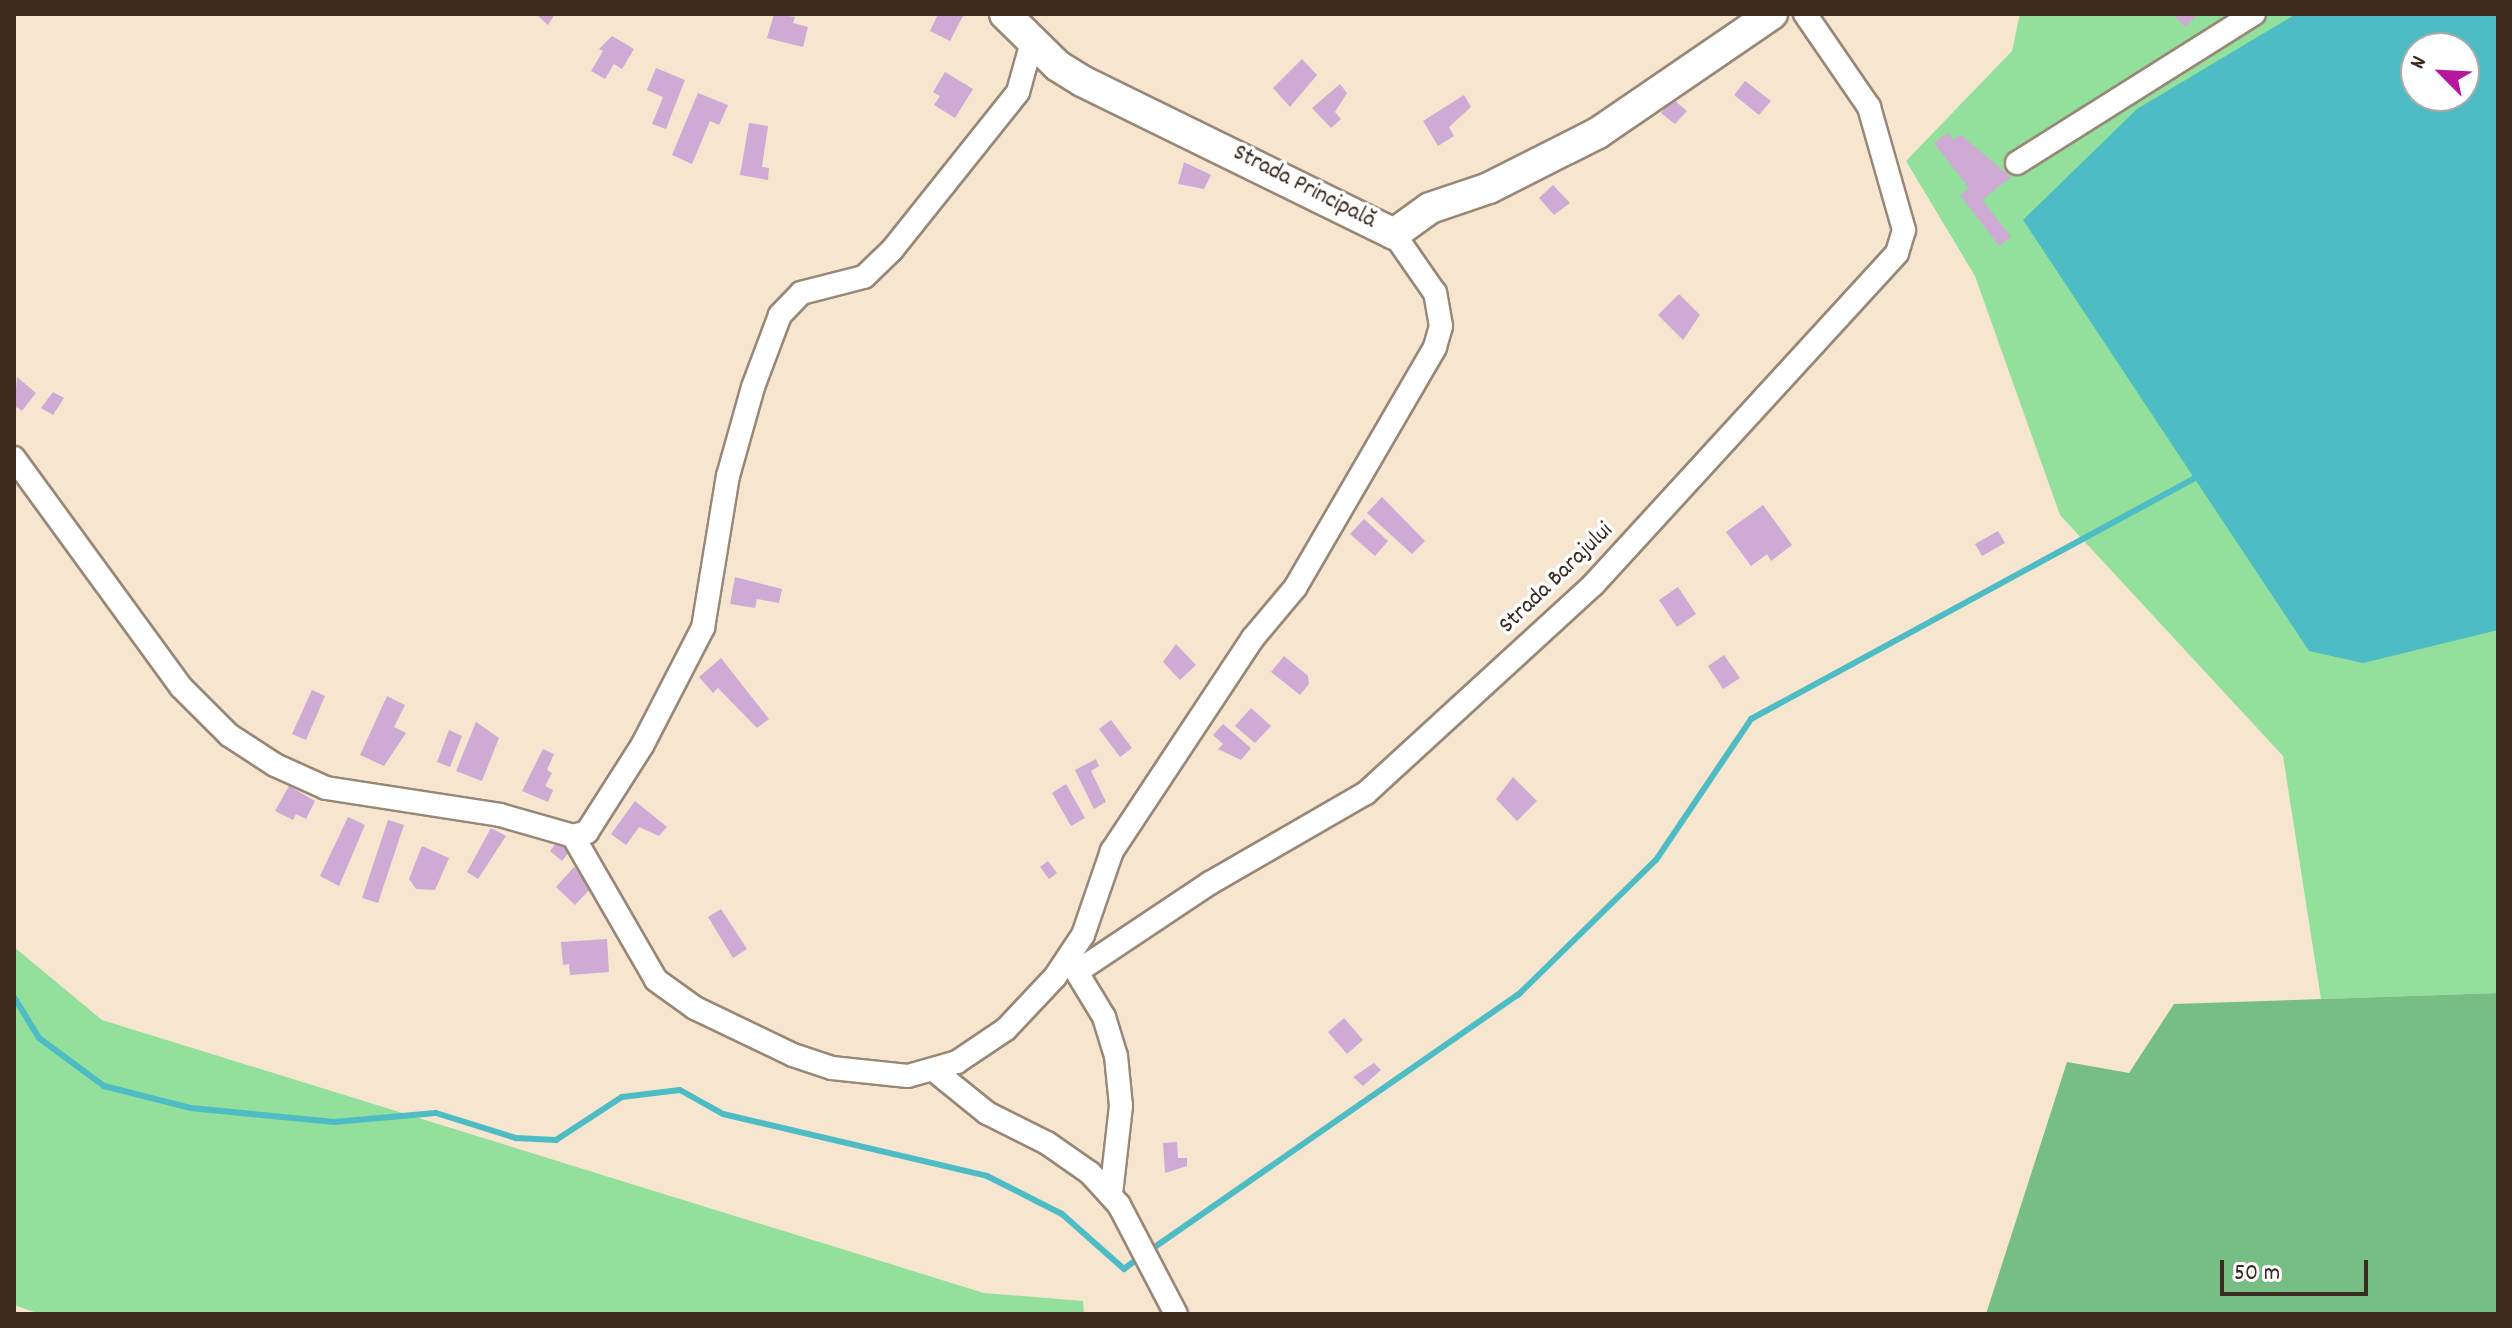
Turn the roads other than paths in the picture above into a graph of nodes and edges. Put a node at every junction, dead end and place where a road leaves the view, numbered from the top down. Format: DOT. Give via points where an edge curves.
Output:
graph roads {
  1 [pos="1005,14"];
  2 [pos="1772,14"];
  3 [pos="1805,14"];
  4 [pos="2254,14"];
  5 [pos="1032,42"];
  6 [pos="2017,163"];
  7 [pos="1394,234"];
  8 [pos="14,458"];
  9 [pos="573,836"];
  10 [pos="1072,964"];
  11 [pos="935,1071"];
  12 [pos="1115,1200"];
  13 [pos="1176,1314"];
  1 -- 5 [label="main road, Strada Principală"];
  2 -- 7 [label="main road, Strada Principală" via="1598,133 1489,188 1430,208"];
  3 -- 10 [label="street, Strada Barajului" via="1869,107 1904,230 1902,246 1593,585 1366,793"];
  4 -- 6 [label="street"];
  5 -- 7 [label="main road, Strada Principală" via="1082,81"];
  5 -- 9 [label="street" via="1018,92 892,250 864,277 801,293 780,315 732,462 703,628 602,815 587,832"];
  7 -- 10 [label="street" via="1435,293 1441,326 1435,347 1295,588 1253,638 1112,851"];
  8 -- 9 [label="street" via="181,687 229,735 275,765 326,788 500,815"];
  9 -- 11 [label="street" via="642,961 672,995 748,1035 832,1068 884,1076"];
  10 -- 11 [label="street" via="1006,1029"];
  10 -- 12 [label="street" via="1104,1017 1116,1056 1121,1106"];
  11 -- 12 [label="street" via="987,1113 1068,1157"];
  12 -- 13 [label="street"];
}
